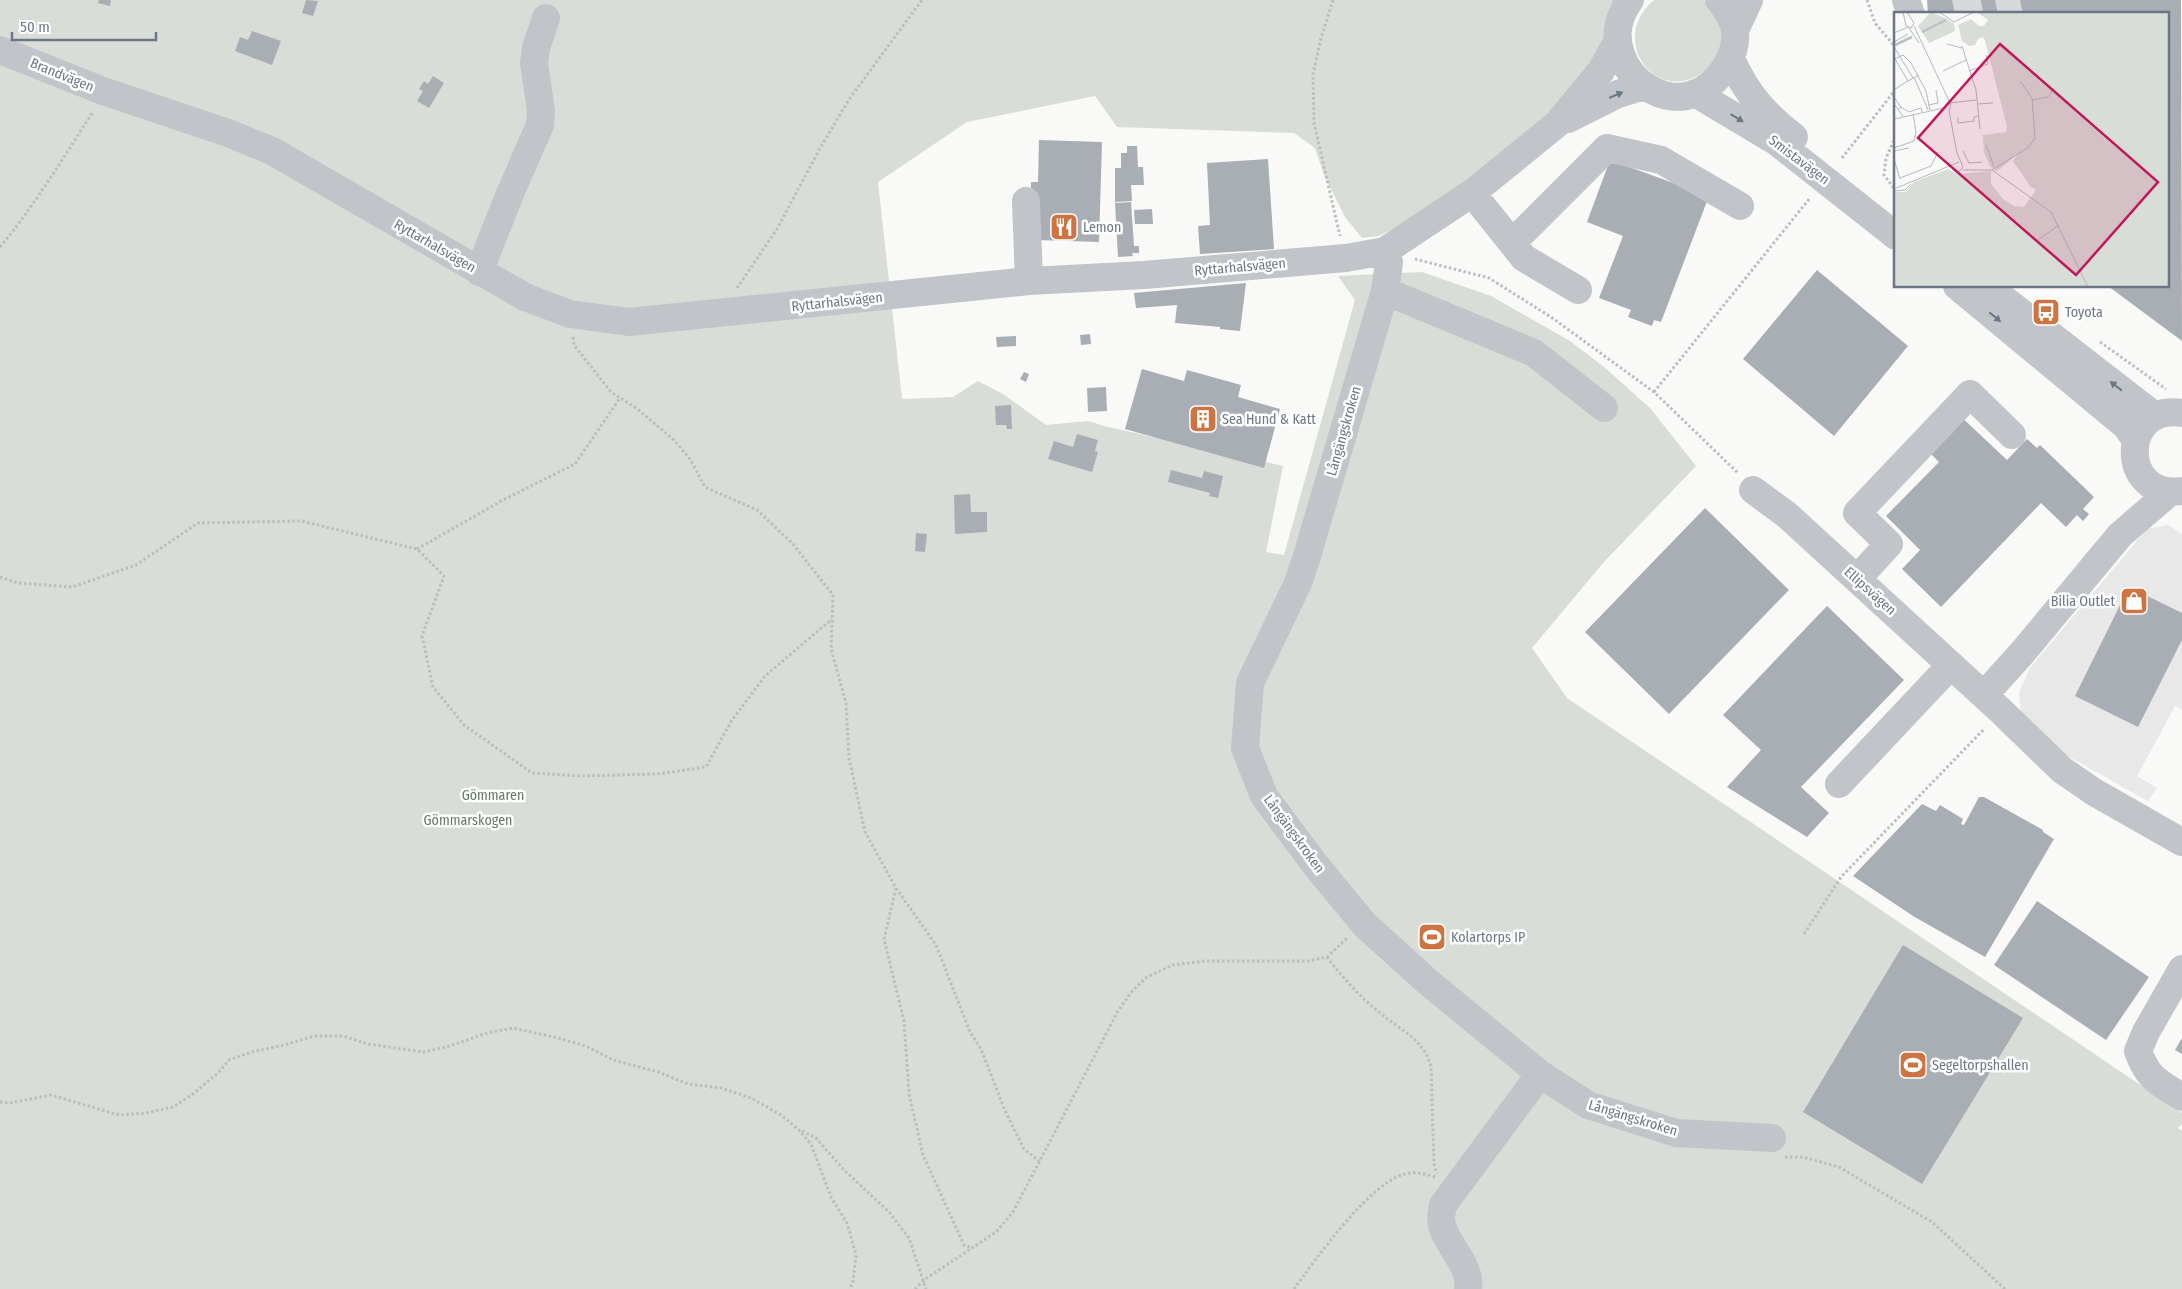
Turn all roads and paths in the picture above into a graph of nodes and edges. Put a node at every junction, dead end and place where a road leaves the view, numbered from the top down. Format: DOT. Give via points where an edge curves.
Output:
graph roads {
  1 [pos="922,0"];
  2 [pos="1333,0"];
  3 [pos="1630,0"];
  4 [pos="1718,0"];
  5 [pos="1749,0"];
  6 [pos="1867,0"];
  7 [pos="1906,0"];
  8 [pos="1910,12"];
  9 [pos="546,18"];
  10 [pos="1735,30"];
  11 [pos="1617,42"];
  12 [pos="1894,46"];
  13 [pos="0,50"];
  14 [pos="1731,60"];
  15 [pos="1644,86"];
  16 [pos="1894,92"];
  17 [pos="1695,93"];
  18 [pos="114,95"];
  19 [pos="1557,124"];
  20 [pos="1894,140"];
  21 [pos="1842,158"];
  22 [pos="1894,188"];
  23 [pos="1814,192"];
  24 [pos="1472,193"];
  25 [pos="1026,201"];
  26 [pos="1740,206"];
  27 [pos="1894,214"];
  28 [pos="1894,234"];
  29 [pos="1512,243"];
  30 [pos="0,247"];
  31 [pos="1386,251"];
  32 [pos="1346,258"];
  33 [pos="479,272"];
  34 [pos="1029,281"];
  35 [pos="1960,288"];
  36 [pos="1990,288"];
  37 [pos="1385,290"];
  38 [pos="1578,290"];
  39 [pos="720,313"];
  40 [pos="570,314"];
  41 [pos="2094,338"];
  42 [pos="1654,392"];
  43 [pos="620,398"];
  44 [pos="2180,406"];
  45 [pos="1604,408"];
  46 [pos="2154,416"];
  47 [pos="2012,435"];
  48 [pos="2135,438"];
  49 [pos="2139,473"];
  50 [pos="1753,490"];
  51 [pos="2176,491"];
  52 [pos="2120,535"];
  53 [pos="417,549"];
  54 [pos="0,577"];
  55 [pos="1857,579"];
  56 [pos="832,619"];
  57 [pos="1951,665"];
  58 [pos="1993,703"];
  59 [pos="1839,784"];
  60 [pos="2182,842"];
  61 [pos="896,888"];
  62 [pos="1804,934"];
  63 [pos="1349,936"];
  64 [pos="1327,957"];
  65 [pos="2182,969"];
  66 [pos="1540,1074"];
  67 [pos="2182,1097"];
  68 [pos="0,1102"];
  69 [pos="799,1130"];
  70 [pos="1772,1138"];
  71 [pos="1040,1162"];
  72 [pos="973,1248"];
  73 [pos="924,1280"];
  74 [pos="849,1289"];
  75 [pos="915,1289"];
  76 [pos="926,1289"];
  77 [pos="1294,1289"];
  78 [pos="1468,1289"];
  79 [pos="2005,1289"];
  1 -- 39 [label="path" via="850,98 777,229"];
  2 -- 32 [label="path" via="1312,74 1314,123"];
  3 -- 11 [label="street" via="1623,10"];
  4 -- 10 [label="street"];
  5 -- 10 [label="street"];
  6 -- 12 [label="path" via="1875,23"];
  7 -- 8 [label="street"];
  9 -- 33 [label="street" via="534,63 540,125"];
  10 -- 14 [label="street"];
  11 -- 15 [label="street" via="1623,60"];
  11 -- 19 [label="street, Ryttarhalsvägen" via="1601,71"];
  13 -- 18 [label="street, Brandvägen"];
  14 -- 17 [label="street" via="1715,79"];
  14 -- 27 [label="street, Smistavägen" via="1741,82 1786,131"];
  15 -- 17 [label="street" via="1656,93 1683,96"];
  19 -- 15 [label="street, Ryttarhalsvägen, one-way" via="1618,94"];
  16 -- 21 [label="path"];
  17 -- 28 [label="street, Smistavägen, one-way" via="1777,142"];
  18 -- 30 [label="path"];
  18 -- 33 [label="street, Ryttarhalsvägen" via="272,151"];
  19 -- 24 [label="street, Ryttarhalsvägen"];
  20 -- 22 [label="path" via="1886,158 1884,175"];
  23 -- 42 [label="path"];
  24 -- 29 [label="street"];
  24 -- 31 [label="street, Ryttarhalsvägen"];
  25 -- 34 [label="street"];
  26 -- 29 [label="street" via="1661,160 1606,148"];
  29 -- 38 [label="street" via="1524,258"];
  31 -- 32 [label="street, Ryttarhalsvägen"];
  31 -- 37 [label="street, Långängskroken" via="1389,262"];
  31 -- 42 [label="path" via="1490,278 1551,317"];
  32 -- 34 [label="street, Ryttarhalsvägen"];
  33 -- 40 [label="street, Ryttarhalsvägen" via="525,297"];
  34 -- 39 [label="street, Ryttarhalsvägen"];
  35 -- 48 [label="street, one-way" via="2126,426"];
  46 -- 36 [label="street, one-way"];
  37 -- 45 [label="street" via="1534,353"];
  37 -- 66 [label="street, Långängskroken" via="1298,583 1250,683 1245,748 1264,796 1365,925 1428,982"];
  39 -- 40 [label="street, Ryttarhalsvägen" via="629,322"];
  40 -- 43 [label="path" via="574,345 611,392"];
  41 -- 44 [label="path" via="2166,389"];
  42 -- 50 [label="path"];
  43 -- 53 [label="path" via="575,464"];
  43 -- 56 [label="path" via="674,440 690,459 706,487 757,510 793,544 833,595"];
  44 -- 46 [label="street"];
  46 -- 48 [label="street" via="2142,426"];
  47 -- 55 [label="street" via="1970,394 1857,513 1889,544"];
  48 -- 49 [label="street" via="2134,458"];
  49 -- 51 [label="street" via="2151,485"];
  49 -- 52 [label="street" via="2133,504"];
  50 -- 55 [label="street, Ellipsvägen" via="1787,515"];
  51 -- 52 [label="street"];
  52 -- 58 [label="street" via="2022,653"];
  53 -- 54 [label="path" via="302,520 198,523 136,565 72,587 18,583"];
  53 -- 56 [label="path" via="444,576 422,636 433,687 464,725 532,773 582,776 656,774 706,767 732,720 765,676"];
  55 -- 57 [label="street, Ellipsvägen"];
  56 -- 61 [label="path" via="831,649 846,703 849,758 865,832"];
  57 -- 58 [label="street, Ellipsvägen"];
  57 -- 59 [label="street"];
  58 -- 60 [label="street, Ellipsvägen" via="2062,770"];
  58 -- 62 [label="path" via="1841,877"];
  61 -- 71 [label="path" via="936,945 1006,1113 1024,1149"];
  61 -- 72 [label="path" via="884,939 904,1021 909,1094 923,1155 964,1245"];
  63 -- 64 [label="path"];
  64 -- 71 [label="path" via="1308,961 1205,961 1173,965 1147,977 1118,1011"];
  64 -- 77 [label="path" via="1379,1012 1423,1047 1428,1056 1434,1164 1440,1179 1421,1173 1404,1174 1390,1180 1356,1211"];
  65 -- 67 [label="street" via="2138,1051 2144,1067 2155,1080"];
  66 -- 70 [label="street, Långängskroken" via="1588,1105 1676,1133"];
  66 -- 78 [label="street" via="1443,1205 1442,1224 1464,1269"];
  68 -- 69 [label="path" via="51,1095 119,1115 146,1113 173,1107 212,1078 229,1060 305,1038 343,1036 368,1044 423,1052 513,1028 586,1046 613,1060 688,1084 721,1088 751,1098"];
  69 -- 73 [label="path" via="816,1138 844,1170 889,1212 908,1238"];
  69 -- 74 [label="path" via="811,1144 831,1197 847,1223 856,1255 853,1283"];
  70 -- 79 [label="path" via="1784,1157 1803,1157 1839,1167 1932,1222"];
  71 -- 72 [label="path" via="1013,1212 996,1232"];
  72 -- 73 [label="path"];
  73 -- 75 [label="path"];
  73 -- 76 [label="path"];
}
